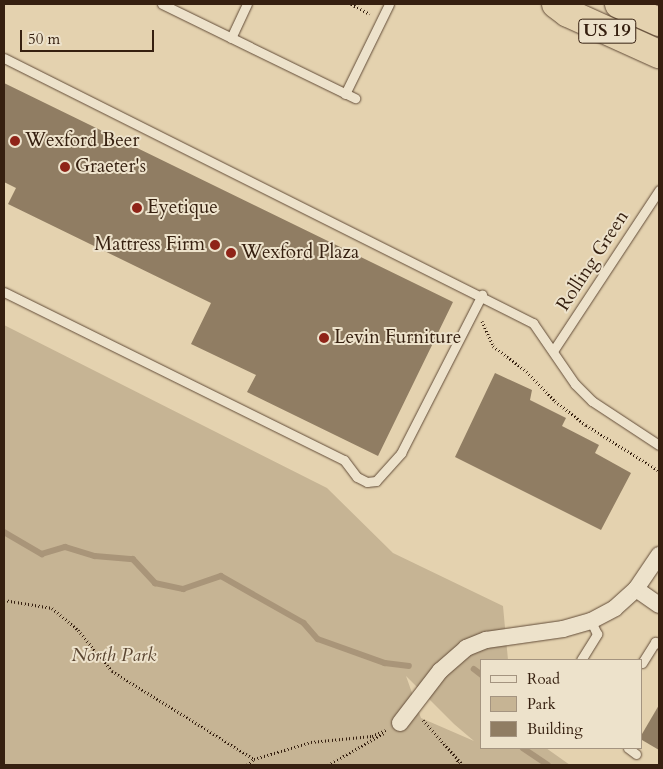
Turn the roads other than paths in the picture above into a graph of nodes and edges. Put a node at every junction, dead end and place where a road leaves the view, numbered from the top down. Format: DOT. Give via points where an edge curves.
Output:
graph roads {
  1 [pos="162,4"];
  2 [pos="247,4"];
  3 [pos="389,4"];
  4 [pos="556,4"];
  5 [pos="619,4"];
  6 [pos="659,22"];
  7 [pos="231,38"];
  8 [pos="659,54"];
  9 [pos="4,58"];
  10 [pos="345,94"];
  11 [pos="355,98"];
  12 [pos="659,190"];
  13 [pos="4,292"];
  14 [pos="482,295"];
  15 [pos="553,351"];
  16 [pos="659,445"];
  17 [pos="659,555"];
  18 [pos="636,589"];
  19 [pos="659,605"];
  20 [pos="591,621"];
  21 [pos="659,644"];
  22 [pos="582,659"];
  23 [pos="643,661"];
  24 [pos="400,723"];
  25 [pos="629,749"];
  26 [pos="636,754"];
  1 -- 7 [label="lane"];
  2 -- 7 [label="lane"];
  3 -- 10 [label="lane"];
  4 -- 8 [label="highway, US 19" via="568,14"];
  5 -- 6 [label="highway, US 19"];
  7 -- 10 [label="lane"];
  9 -- 14 [label="lane"];
  10 -- 11 [label="lane"];
  12 -- 15 [label="lane, Rolling Green"];
  13 -- 14 [label="lane" via="344,460 357,477 367,482 376,481 401,453"];
  14 -- 15 [label="lane" via="532,323"];
  15 -- 16 [label="lane" via="575,384 592,401"];
  17 -- 18 [label="street"];
  18 -- 19 [label="street"];
  18 -- 20 [label="street" via="615,608"];
  20 -- 22 [label="lane" via="597,634"];
  20 -- 24 [label="street" via="564,629 486,640 466,648 440,671"];
  21 -- 23 [label="lane" via="655,642"];
  25 -- 26 [label="lane"];
}
